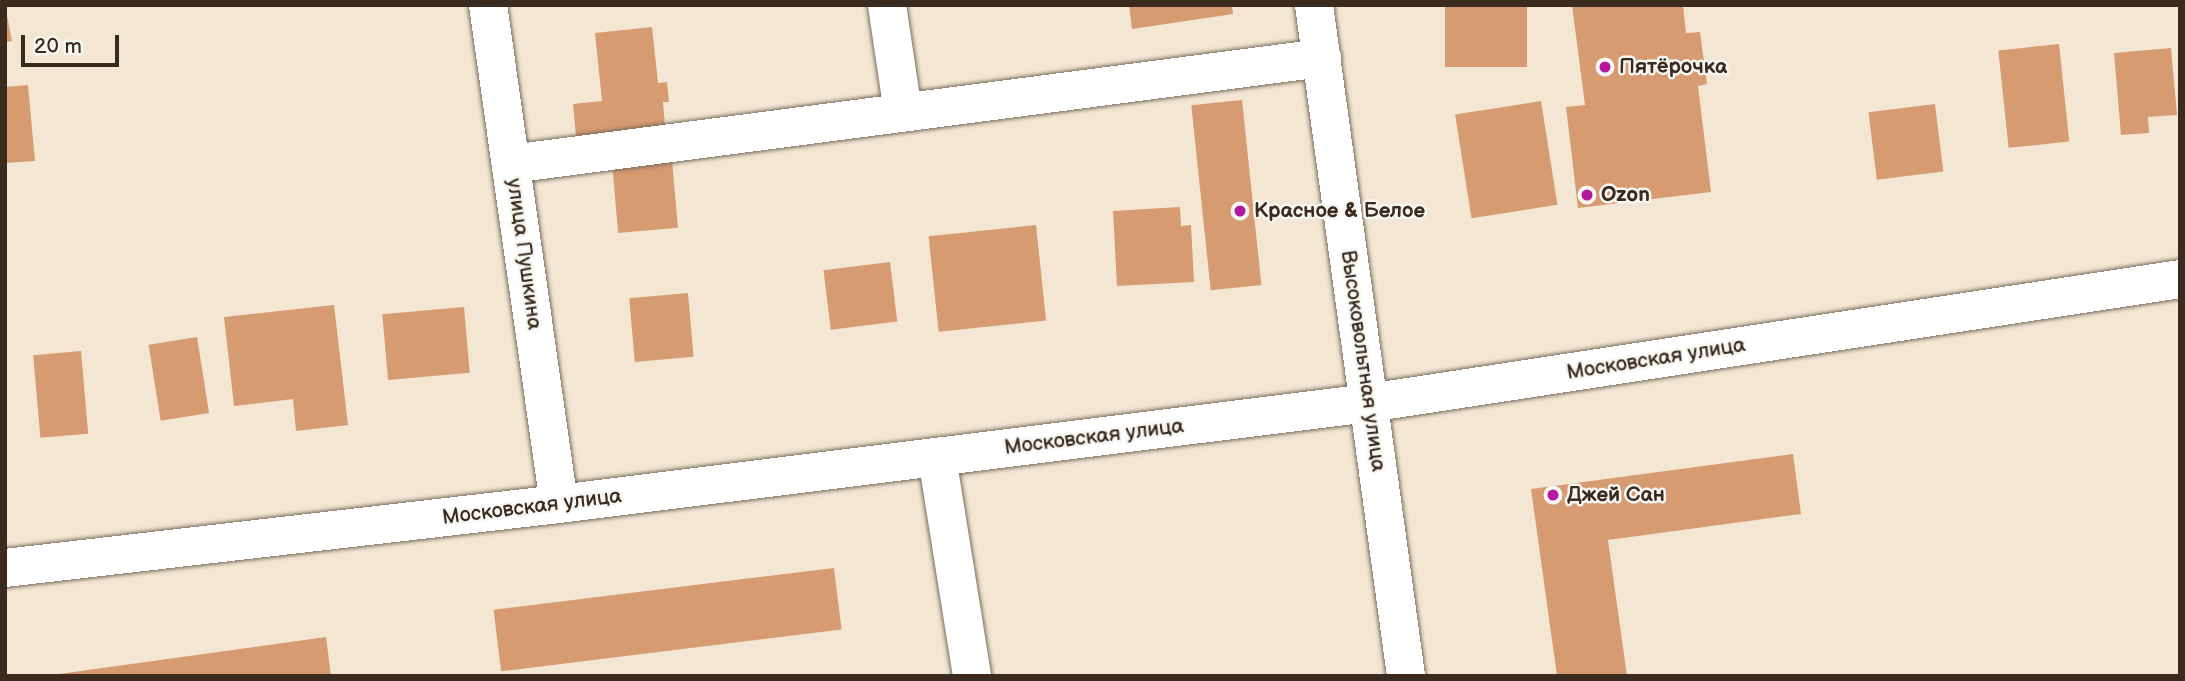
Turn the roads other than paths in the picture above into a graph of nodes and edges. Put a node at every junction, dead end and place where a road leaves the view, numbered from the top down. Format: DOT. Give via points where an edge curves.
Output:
graph roads {
  1 [pos="488,5"];
  2 [pos="887,5"];
  3 [pos="1314,5"];
  4 [pos="1322,58"];
  5 [pos="903,112"];
  6 [pos="511,164"];
  7 [pos="2180,279"];
  8 [pos="1369,403"];
  9 [pos="937,457"];
  10 [pos="559,504"];
  11 [pos="5,568"];
  12 [pos="972,676"];
  13 [pos="1406,676"];
  1 -- 6 [label="street, улица Пушкина"];
  2 -- 5 [label="street"];
  3 -- 4 [label="street, Высоковольтная улица"];
  4 -- 5 [label="street"];
  4 -- 8 [label="street, Высоковольтная улица"];
  5 -- 6 [label="street"];
  6 -- 10 [label="street, улица Пушкина"];
  7 -- 8 [label="street, Московская улица"];
  8 -- 9 [label="street, Московская улица"];
  8 -- 13 [label="street, Высоковольтная улица"];
  9 -- 10 [label="street, Московская улица"];
  9 -- 12 [label="street"];
  10 -- 11 [label="street, Московская улица"];
}
